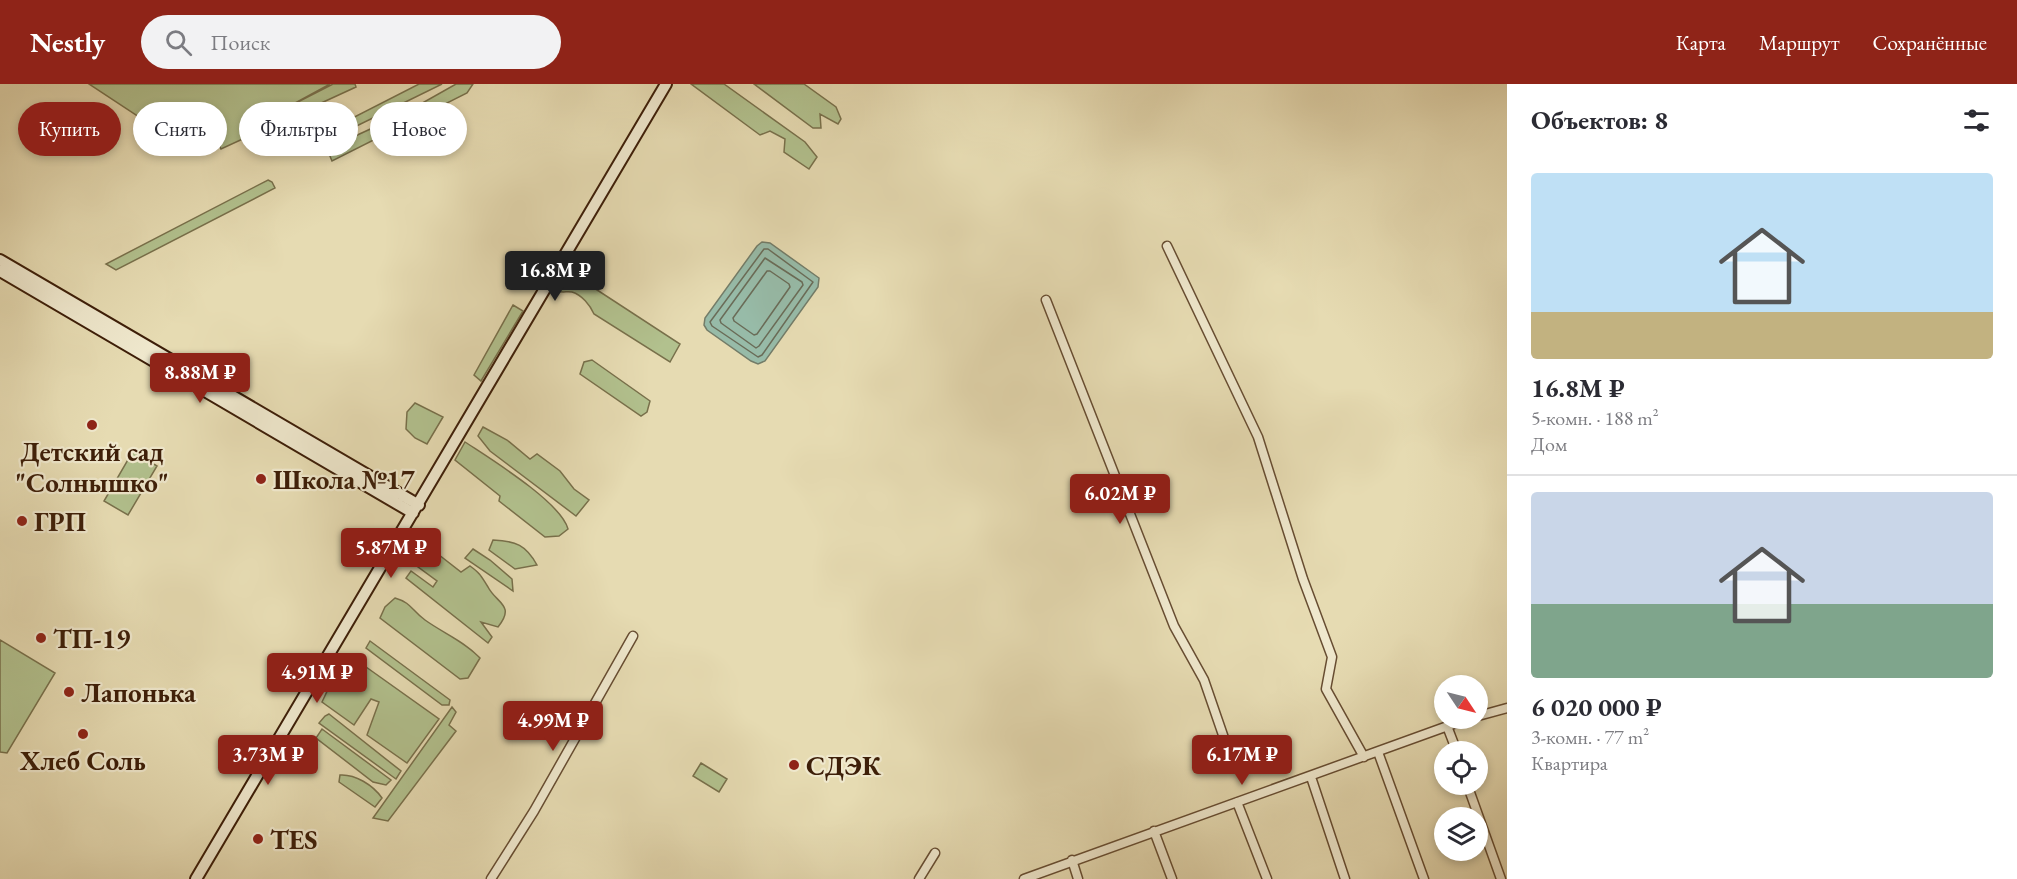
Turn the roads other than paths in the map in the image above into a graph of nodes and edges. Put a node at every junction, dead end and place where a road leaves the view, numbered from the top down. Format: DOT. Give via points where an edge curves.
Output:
graph roads {
  1 [pos="666,84"];
  2 [pos="1167,246"];
  3 [pos="0,260"];
  4 [pos="0,271"];
  5 [pos="1046,300"];
  6 [pos="416,509"];
  7 [pos="633,636"];
  8 [pos="1507,708"];
  9 [pos="1488,713"];
  10 [pos="1439,729"];
  11 [pos="1224,738"];
  12 [pos="1378,752"];
  13 [pos="1364,757"];
  14 [pos="1311,777"];
  15 [pos="1471,795"];
  16 [pos="1237,802"];
  17 [pos="1154,831"];
  18 [pos="935,853"];
  19 [pos="1072,860"];
  20 [pos="196,879"];
  21 [pos="491,879"];
  22 [pos="919,879"];
  23 [pos="1024,879"];
  24 [pos="1078,879"];
  25 [pos="1172,879"];
  26 [pos="1267,879"];
  27 [pos="1345,879"];
  28 [pos="1424,879"];
  29 [pos="1501,879"];
  1 -- 6 [label="street"];
  2 -- 13 [label="street" via="1258,437 1332,657 1326,689"];
  3 -- 6 [label="street"];
  4 -- 6 [label="street"];
  5 -- 11 [label="street" via="1174,626 1204,680"];
  6 -- 20 [label="street"];
  7 -- 21 [label="street"];
  8 -- 9 [label="street"];
  10 -- 12 [label="street"];
  12 -- 13 [label="street"];
  12 -- 28 [label="street"];
  13 -- 14 [label="street"];
  14 -- 16 [label="street"];
  14 -- 27 [label="street"];
  15 -- 29 [label="street"];
  16 -- 17 [label="street"];
  16 -- 26 [label="street"];
  17 -- 19 [label="street"];
  17 -- 25 [label="street"];
  18 -- 22 [label="street"];
  19 -- 23 [label="street"];
  19 -- 24 [label="street"];
}
